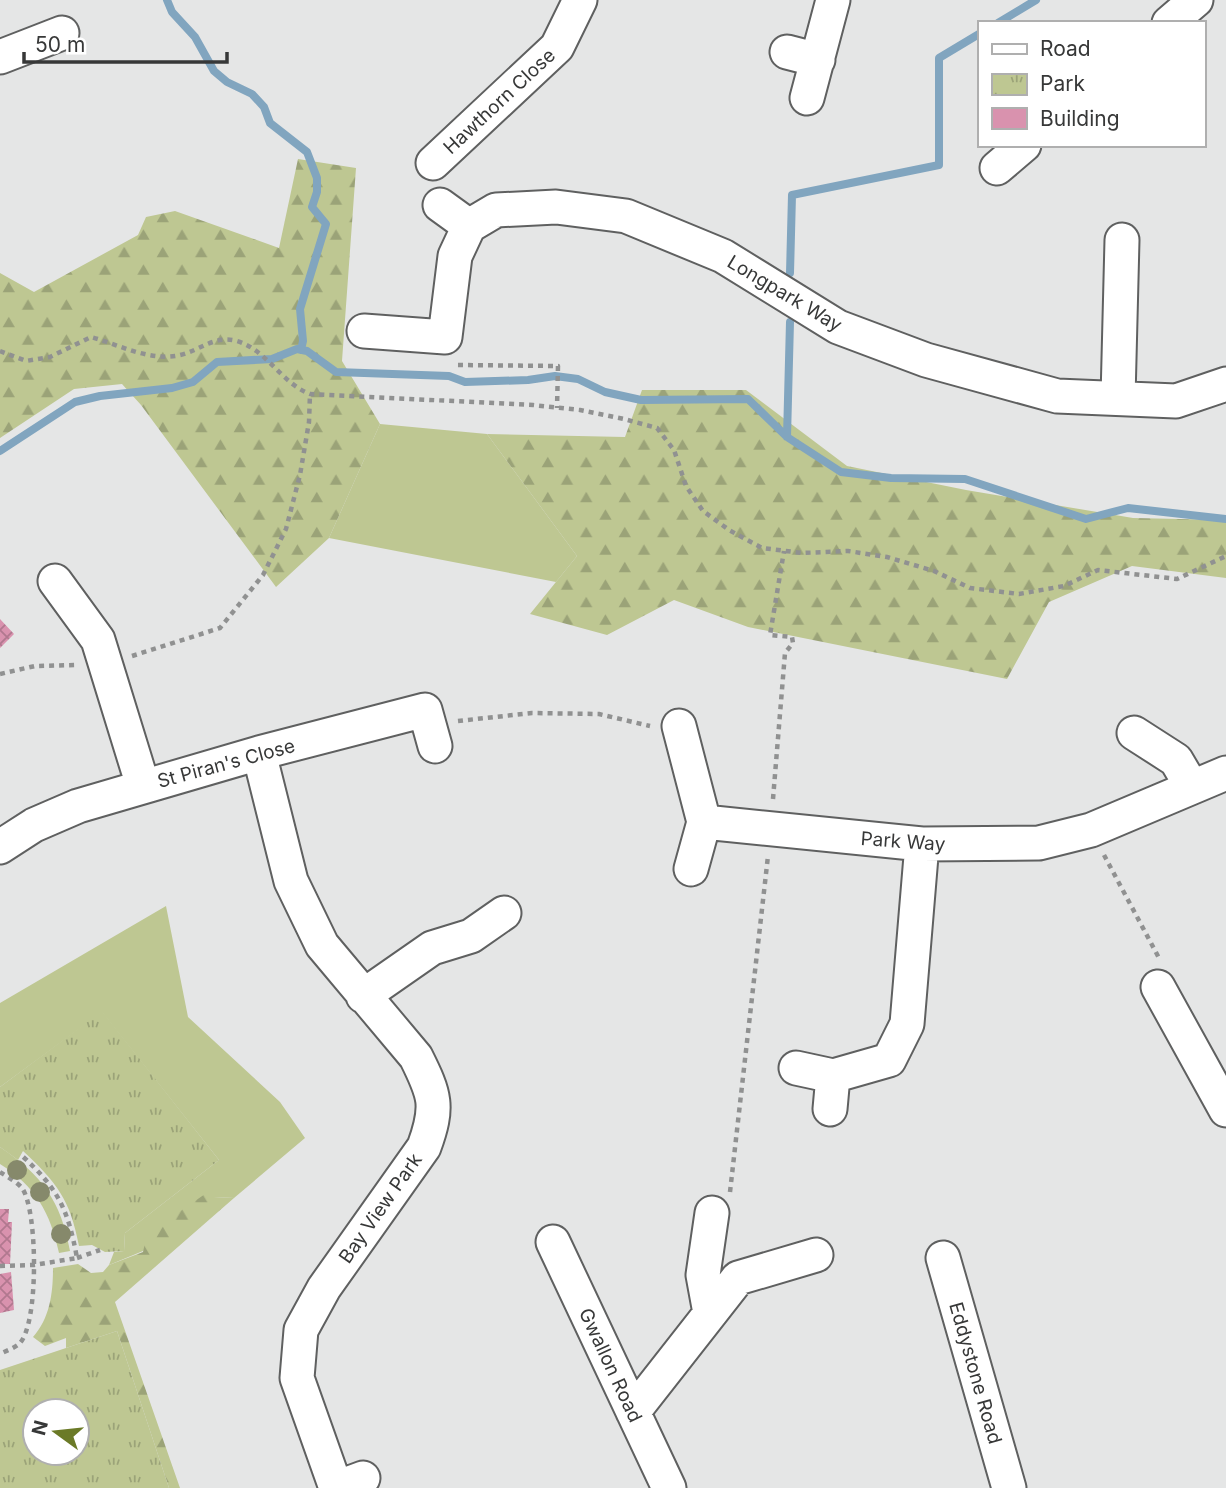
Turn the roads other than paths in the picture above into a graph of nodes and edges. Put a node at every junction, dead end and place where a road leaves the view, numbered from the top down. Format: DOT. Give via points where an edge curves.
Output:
graph roads {
  1 [pos="580,0"];
  2 [pos="833,0"];
  3 [pos="1196,0"];
  4 [pos="1171,21"];
  5 [pos="62,33"];
  6 [pos="0,57"];
  7 [pos="807,98"];
  8 [pos="1022,147"];
  9 [pos="433,163"];
  10 [pos="997,168"];
  11 [pos="440,205"];
  12 [pos="469,226"];
  13 [pos="1122,240"];
  14 [pos="364,331"];
  15 [pos="1226,384"];
  16 [pos="1118,398"];
  17 [pos="47,576"];
  18 [pos="679,726"];
  19 [pos="1134,733"];
  20 [pos="432,735"];
  21 [pos="259,753"];
  22 [pos="1226,773"];
  23 [pos="143,786"];
  24 [pos="1192,787"];
  25 [pos="704,822"];
  26 [pos="922,845"];
  27 [pos="0,847"];
  28 [pos="691,869"];
  29 [pos="504,913"];
  30 [pos="1158,987"];
  31 [pos="363,996"];
  32 [pos="796,1068"];
  33 [pos="833,1076"];
  34 [pos="830,1109"];
  35 [pos="1226,1110"];
  36 [pos="712,1213"];
  37 [pos="553,1242"];
  38 [pos="816,1255"];
  39 [pos="943,1258"];
  40 [pos="710,1313"];
  41 [pos="633,1412"];
  42 [pos="345,1485"];
  43 [pos="669,1488"];
  44 [pos="1009,1488"];
  1 -- 9 [label="street, Hawthorn Close" via="557,47"];
  2 -- 7 [label="street" via="803,56"];
  3 -- 4 [label="street"];
  5 -- 6 [label="street"];
  8 -- 10 [label="street"];
  11 -- 12 [label="street"];
  12 -- 14 [label="street" via="455,256 445,337"];
  12 -- 16 [label="street, Longpark Way" via="496,210 556,207 626,216 723,256 838,327 913,355 1057,396"];
  13 -- 16 [label="street"];
  15 -- 16 [label="street, Longpark Way" via="1176,401"];
  17 -- 23 [label="street" via="98,640"];
  18 -- 25 [label="street"];
  19 -- 24 [label="street" via="1176,760"];
  20 -- 21 [label="street, St Piran's Close" via="425,710"];
  21 -- 23 [label="street, St Piran's Close"];
  21 -- 31 [label="street, Bay View Park" via="290,881 322,945"];
  22 -- 24 [label="street, Park Way"];
  23 -- 27 [label="street, St Piran's Close" via="78,806 34,825"];
  24 -- 26 [label="street, Park Way" via="1091,830 1039,843"];
  25 -- 26 [label="street, Park Way"];
  25 -- 28 [label="street"];
  26 -- 33 [label="street" via="907,1024 889,1060"];
  29 -- 31 [label="street" via="471,936 432,948"];
  30 -- 35 [label="street"];
  31 -- 42 [label="street, Bay View Park" via="416,1057 435,1104 424,1147 324,1287 301,1330 297,1378"];
  32 -- 33 [label="street"];
  33 -- 34 [label="street"];
  36 -- 40 [label="street" via="703,1275"];
  37 -- 41 [label="street, Gwallon Road"];
  38 -- 40 [label="street" via="738,1278"];
  39 -- 44 [label="street, Eddystone Road"];
  40 -- 41 [label="street"];
  41 -- 43 [label="street, Gwallon Road"];
}
